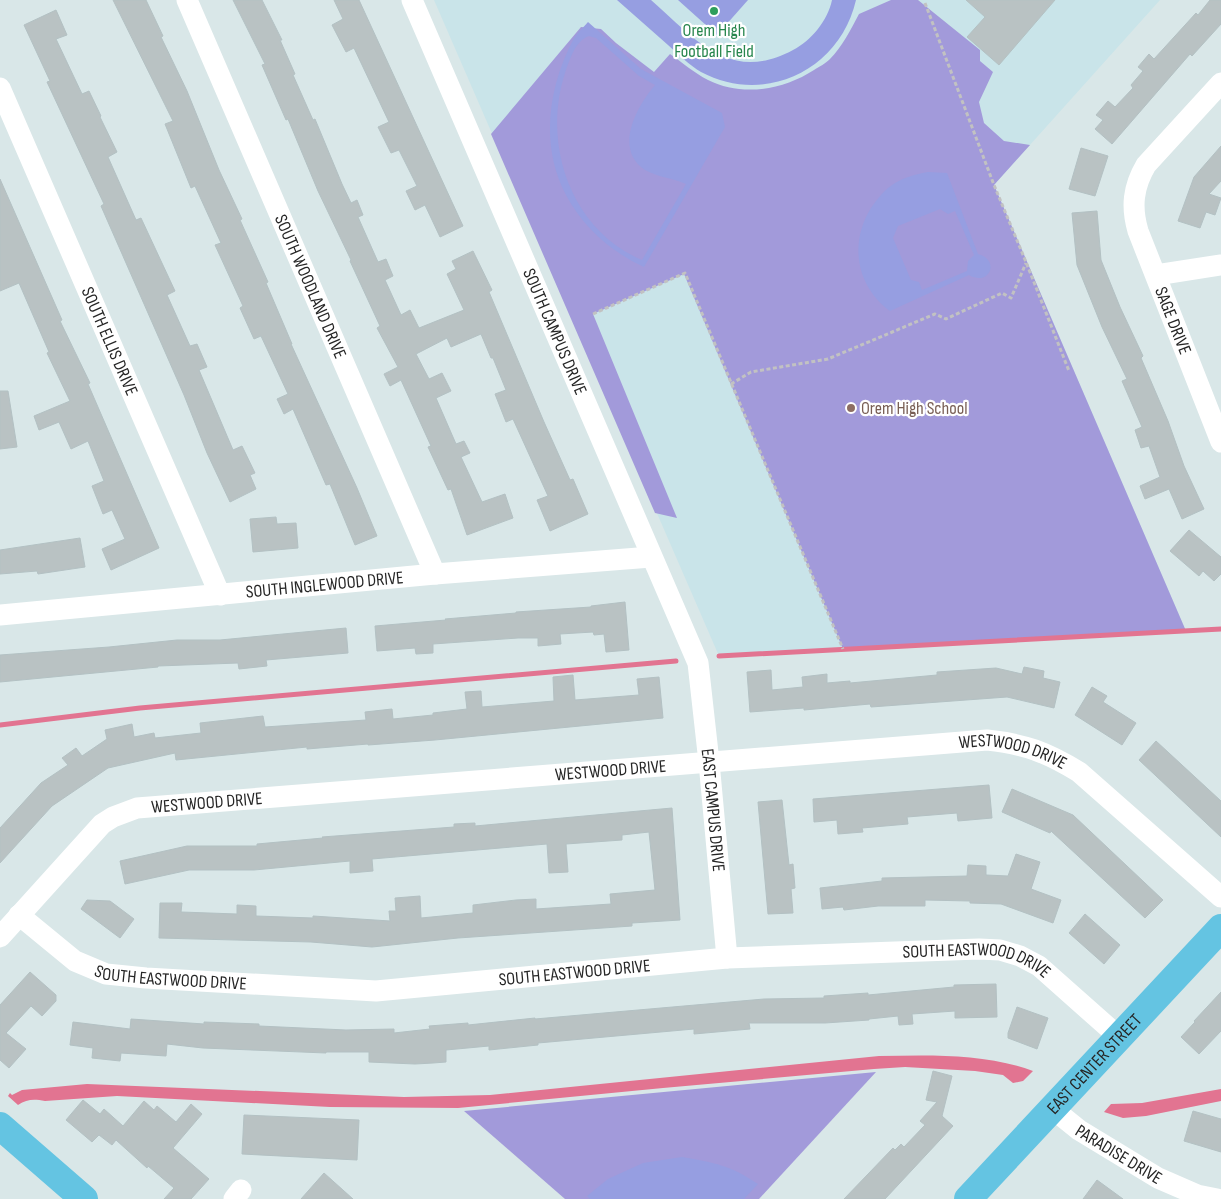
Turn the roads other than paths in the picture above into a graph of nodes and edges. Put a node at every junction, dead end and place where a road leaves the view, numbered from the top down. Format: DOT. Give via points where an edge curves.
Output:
graph roads {
  1 [pos="187,0"];
  2 [pos="412,0"];
  3 [pos="1221,83"];
  4 [pos="0,88"];
  5 [pos="1221,265"];
  6 [pos="1156,275"];
  7 [pos="1221,442"];
  8 [pos="651,557"];
  9 [pos="435,574"];
  10 [pos="220,595"];
  11 [pos="0,615"];
  12 [pos="698,664"];
  13 [pos="709,762"];
  14 [pos="1221,897"];
  15 [pos="20,915"];
  16 [pos="1221,928"];
  17 [pos="0,937"];
  18 [pos="727,958"];
  19 [pos="1119,1037"];
  20 [pos="1053,1108"];
  21 [pos="0,1126"];
  22 [pos="84,1199"];
  23 [pos="968,1199"];
  24 [pos="1217,1199"];
  1 -- 9 [label="street, SOUTH WOODLAND DRIVE"];
  2 -- 8 [label="street, SOUTH CAMPUS DRIVE"];
  3 -- 6 [label="street, SAGE DRIVE" via="1146,165 1139,177 1133,197 1134,218"];
  4 -- 10 [label="street, SOUTH ELLIS DRIVE"];
  5 -- 6 [label="street"];
  6 -- 7 [label="street, SAGE DRIVE"];
  8 -- 9 [label="street, SOUTH INGLEWOOD DRIVE"];
  8 -- 12 [label="street, SOUTH CAMPUS DRIVE"];
  9 -- 10 [label="street, SOUTH INGLEWOOD DRIVE"];
  10 -- 11 [label="street, SOUTH INGLEWOOD DRIVE"];
  12 -- 13 [label="street, EAST CAMPUS DRIVE"];
  13 -- 14 [label="street, WESTWOOD DRIVE" via="987,740 1036,749 1079,772"];
  13 -- 15 [label="street, WESTWOOD DRIVE" via="137,808 102,824"];
  13 -- 18 [label="street, EAST CAMPUS DRIVE"];
  15 -- 17 [label="street, WESTWOOD DRIVE"];
  15 -- 18 [label="street, SOUTH EASTWOOD DRIVE" via="75,961 106,974 155,979 376,990"];
  16 -- 19 [label="main road, EAST CENTER STREET"];
  18 -- 19 [label="street, SOUTH EASTWOOD DRIVE" via="1000,950 1039,966"];
  19 -- 20 [label="main road, EAST CENTER STREET"];
  20 -- 23 [label="main road, EAST CENTER STREET"];
  20 -- 24 [label="street, PARADISE DRIVE" via="1079,1130 1158,1178 1197,1195"];
  21 -- 22 [label="main road"];
}
